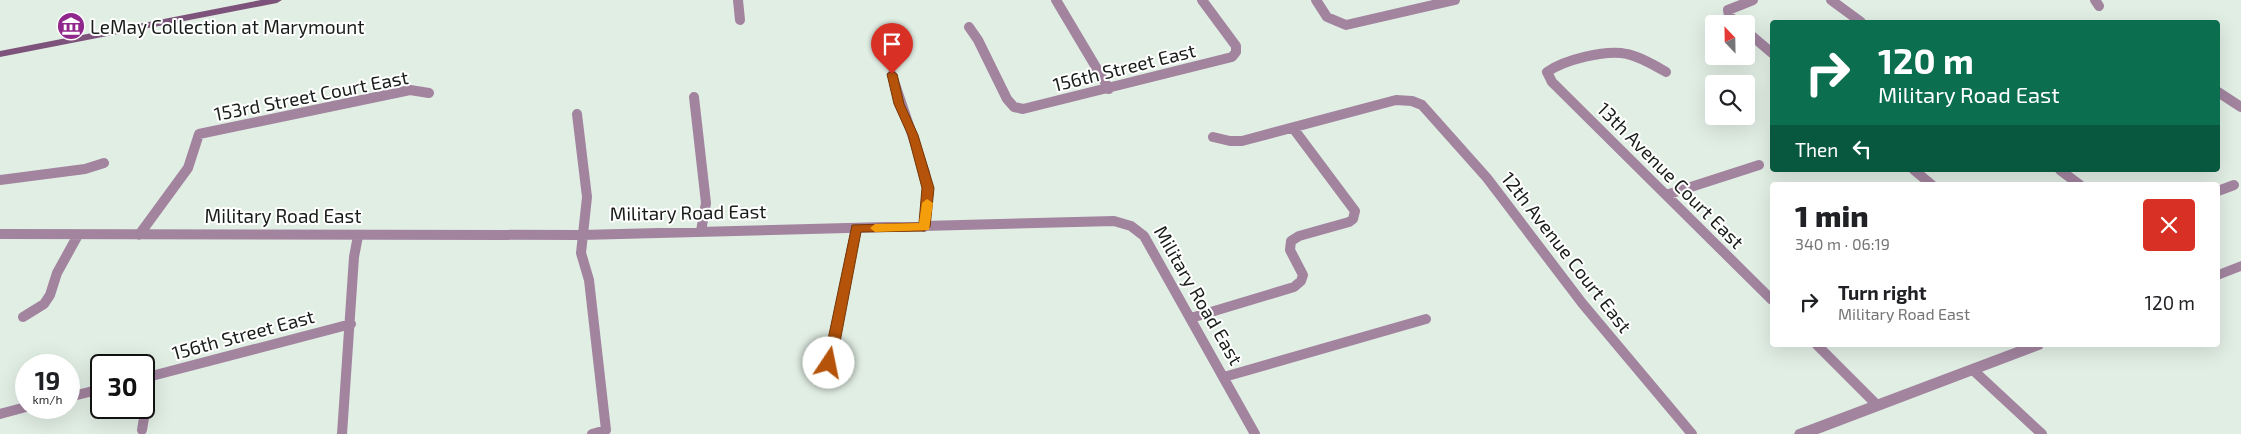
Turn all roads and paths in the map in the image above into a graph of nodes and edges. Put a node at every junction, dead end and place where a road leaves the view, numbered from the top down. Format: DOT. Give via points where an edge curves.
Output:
graph roads {
  1 [pos="277,0"];
  2 [pos="738,0"];
  3 [pos="1056,0"];
  4 [pos="1202,0"];
  5 [pos="1316,0"];
  6 [pos="1455,0"];
  7 [pos="1753,0"];
  8 [pos="1831,0"];
  9 [pos="1730,15"];
  10 [pos="740,20"];
  11 [pos="1858,20"];
  12 [pos="969,27"];
  13 [pos="1755,39"];
  14 [pos="1770,51"];
  15 [pos="0,54"];
  16 [pos="1666,72"];
  17 [pos="892,74"];
  18 [pos="1109,89"];
  19 [pos="429,93"];
  20 [pos="2220,93"];
  21 [pos="694,97"];
  22 [pos="2241,107"];
  23 [pos="577,114"];
  24 [pos="1293,128"];
  25 [pos="1213,137"];
  26 [pos="104,162"];
  27 [pos="1759,165"];
  28 [pos="1916,172"];
  29 [pos="2063,172"];
  30 [pos="0,180"];
  31 [pos="1928,182"];
  32 [pos="2076,182"];
  33 [pos="2234,185"];
  34 [pos="2220,190"];
  35 [pos="1666,195"];
  36 [pos="924,227"];
  37 [pos="856,228"];
  38 [pos="701,231"];
  39 [pos="0,234"];
  40 [pos="78,235"];
  41 [pos="138,235"];
  42 [pos="582,235"];
  43 [pos="358,236"];
  44 [pos="2241,266"];
  45 [pos="2220,274"];
  46 [pos="1770,298"];
  47 [pos="23,317"];
  48 [pos="1191,318"];
  49 [pos="1426,319"];
  50 [pos="351,324"];
  51 [pos="1819,347"];
  52 [pos="2032,347"];
  53 [pos="829,363"];
  54 [pos="1973,370"];
  55 [pos="155,375"];
  56 [pos="1224,377"];
  57 [pos="1877,405"];
  58 [pos="15,410"];
  59 [pos="0,414"];
  60 [pos="143,419"];
  61 [pos="142,430"];
  62 [pos="342,434"];
  63 [pos="592,434"];
  64 [pos="1256,434"];
  65 [pos="1692,434"];
  66 [pos="1801,434"];
  67 [pos="2042,434"];
  1 -- 15 [label="main road"];
  2 -- 10 [label="street"];
  3 -- 18 [label="street"];
  4 -- 18 [label="street, 156th Street East" via="1235,44 1236,52 1232,58"];
  5 -- 6 [label="street" via="1323,15 1337,24 1346,25"];
  7 -- 9 [label="street" via="1731,8 1728,12"];
  8 -- 11 [label="street"];
  12 -- 18 [label="street, 156th Street East" via="1007,100 1017,108 1035,107"];
  13 -- 14 [label="street"];
  16 -- 35 [label="street, 13th Avenue Court East" via="1634,55 1614,51 1561,64 1547,72 1552,82"];
  17 -- 36 [label="street" via="928,188"];
  19 -- 41 [label="street, 153rd Street Court East" via="410,90 199,134 188,168"];
  20 -- 22 [label="street"];
  21 -- 38 [label="street" via="706,203"];
  23 -- 42 [label="street" via="587,197"];
  24 -- 25 [label="street" via="1242,141"];
  24 -- 48 [label="street" via="1352,206 1355,211 1353,218 1291,241 1290,250 1302,278 1294,287"];
  24 -- 65 [label="street, 12th Avenue Court East" via="1396,100 1422,105 1487,178 1582,302"];
  26 -- 30 [label="street" via="85,169"];
  27 -- 35 [label="street"];
  28 -- 31 [label="street"];
  29 -- 32 [label="street"];
  33 -- 34 [label="street"];
  35 -- 46 [label="street, 13th Avenue Court East"];
  36 -- 37 [label="street, Military Road East"];
  36 -- 48 [label="street, Military Road East" via="1126,222 1144,236"];
  37 -- 38 [label="street, Military Road East"];
  37 -- 53 [label="street"];
  38 -- 42 [label="street, Military Road East"];
  39 -- 40 [label="street, Military Road East"];
  40 -- 41 [label="street, Military Road East"];
  40 -- 47 [label="street" via="44,304"];
  41 -- 43 [label="street, Military Road East"];
  42 -- 43 [label="street, Military Road East"];
  42 -- 63 [label="street" via="580,253 589,280 606,430"];
  43 -- 50 [label="street"];
  44 -- 45 [label="street"];
  48 -- 56 [label="street, Military Road East"];
  49 -- 56 [label="street"];
  50 -- 55 [label="street, 156th Street East"];
  50 -- 62 [label="street"];
  51 -- 57 [label="street"];
  52 -- 54 [label="street"];
  54 -- 57 [label="street"];
  54 -- 67 [label="street"];
  56 -- 64 [label="street, Military Road East"];
  57 -- 66 [label="street"];
  58 -- 59 [label="street"];
  60 -- 61 [label="street"];
}
